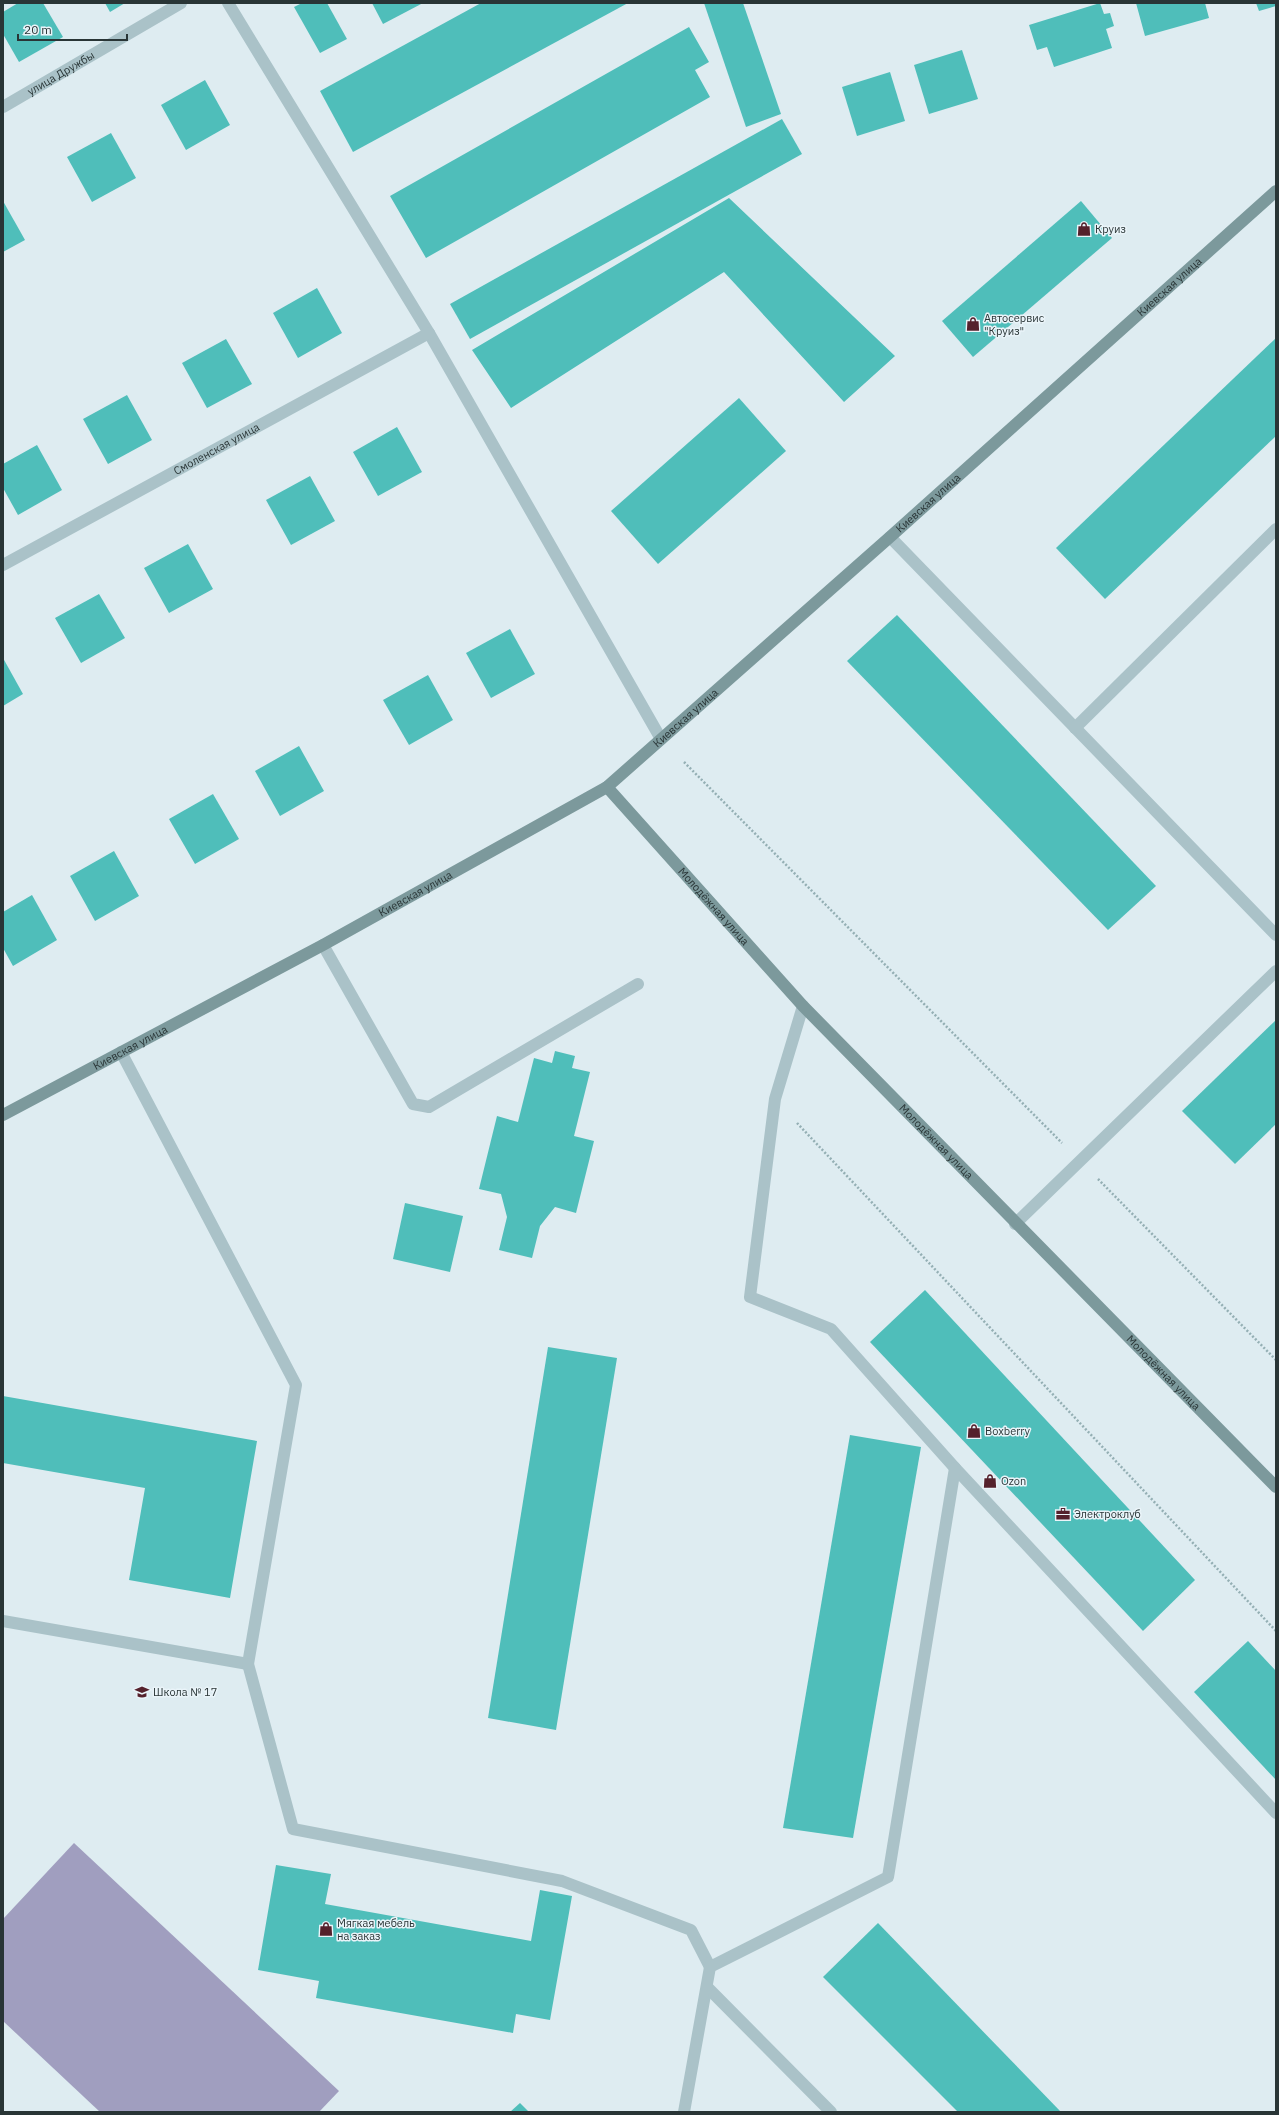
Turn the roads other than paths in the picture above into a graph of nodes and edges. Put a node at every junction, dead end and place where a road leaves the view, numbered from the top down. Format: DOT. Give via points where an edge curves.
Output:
graph roads {
  1 [pos="181,3"];
  2 [pos="228,3"];
  3 [pos="3,107"];
  4 [pos="1276,191"];
  5 [pos="429,333"];
  6 [pos="1276,529"];
  7 [pos="890,538"];
  8 [pos="3,565"];
  9 [pos="1075,728"];
  10 [pos="661,739"];
  11 [pos="607,787"];
  12 [pos="1276,934"];
  13 [pos="323,946"];
  14 [pos="1276,971"];
  15 [pos="638,984"];
  16 [pos="803,1006"];
  17 [pos="121,1052"];
  18 [pos="3,1116"];
  19 [pos="1015,1224"];
  20 [pos="955,1468"];
  21 [pos="1276,1487"];
  22 [pos="3,1621"];
  23 [pos="248,1664"];
  24 [pos="1276,1813"];
  25 [pos="710,1967"];
  26 [pos="707,1987"];
  27 [pos="684,2112"];
  28 [pos="831,2112"];
  1 -- 3 [label="street, улица Дружбы"];
  2 -- 5 [label="street"];
  4 -- 7 [label="main road, Киевская улица"];
  5 -- 8 [label="street, Смоленская улица"];
  5 -- 10 [label="street"];
  6 -- 9 [label="street"];
  7 -- 9 [label="street"];
  7 -- 10 [label="main road, Киевская улица"];
  9 -- 12 [label="street"];
  10 -- 11 [label="main road, Киевская улица"];
  11 -- 13 [label="main road, Киевская улица"];
  11 -- 16 [label="main road, Молодёжная улица"];
  13 -- 15 [label="street" via="413,1104 429,1108"];
  13 -- 17 [label="main road, Киевская улица"];
  14 -- 19 [label="street"];
  16 -- 19 [label="main road, Молодёжная улица"];
  16 -- 20 [label="street" via="775,1100 750,1297 831,1328"];
  17 -- 18 [label="main road, Киевская улица"];
  17 -- 23 [label="street" via="296,1385"];
  19 -- 21 [label="main road, Молодёжная улица"];
  20 -- 24 [label="street"];
  20 -- 25 [label="street" via="888,1877"];
  22 -- 23 [label="street"];
  23 -- 25 [label="street" via="293,1829 562,1881 691,1930"];
  25 -- 26 [label="street"];
  26 -- 27 [label="street"];
  26 -- 28 [label="street"];
}
